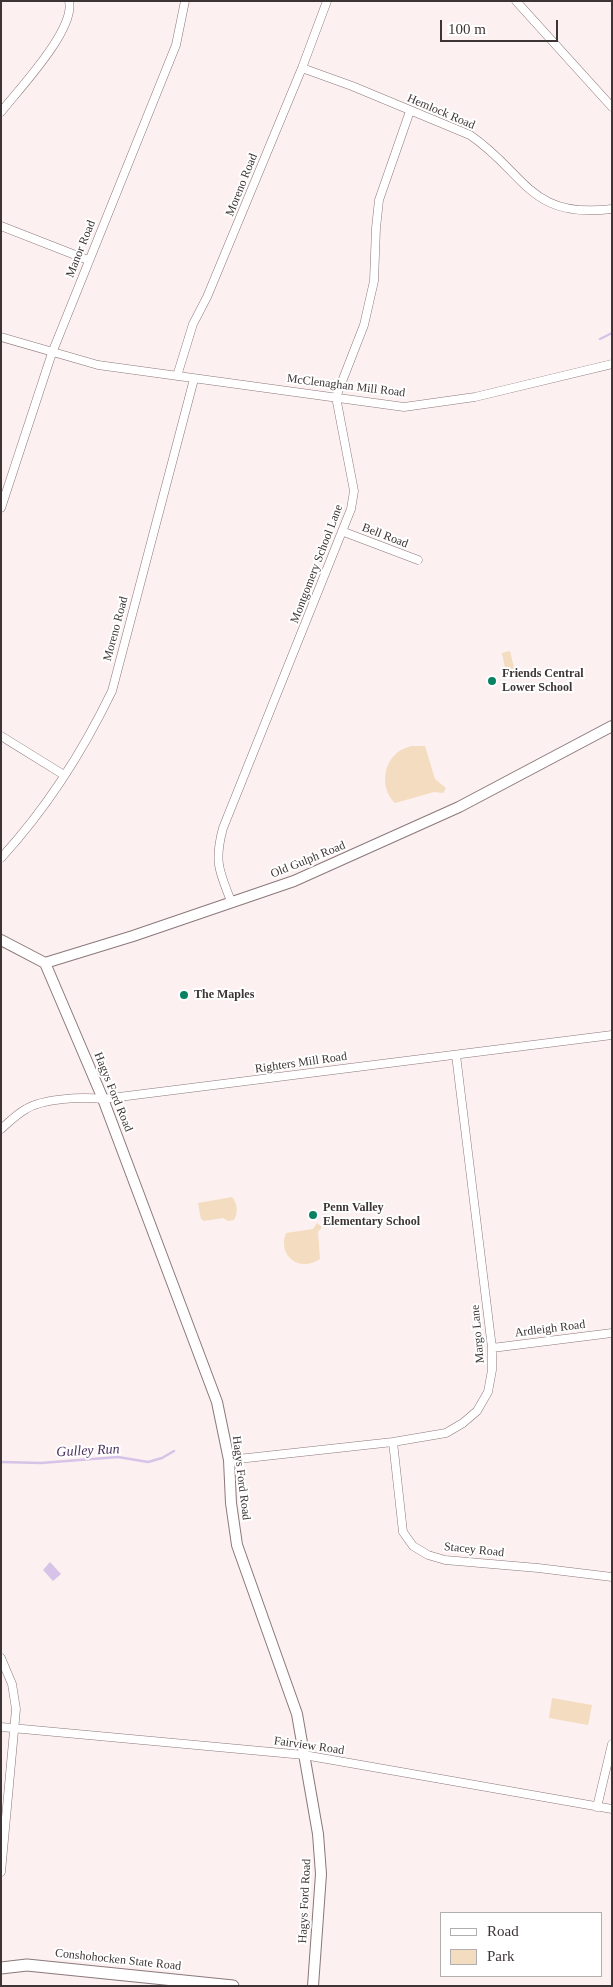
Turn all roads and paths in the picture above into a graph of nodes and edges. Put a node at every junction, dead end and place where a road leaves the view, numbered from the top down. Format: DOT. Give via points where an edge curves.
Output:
graph roads {
  1 [pos="69,1"];
  2 [pos="185,1"];
  3 [pos="327,1"];
  4 [pos="516,1"];
  5 [pos="302,68"];
  6 [pos="612,107"];
  7 [pos="410,111"];
  8 [pos="1,112"];
  9 [pos="612,209"];
  10 [pos="1,226"];
  11 [pos="88,260"];
  12 [pos="1,337"];
  13 [pos="52,353"];
  14 [pos="612,364"];
  15 [pos="177,376"];
  16 [pos="194,379"];
  17 [pos="336,397"];
  18 [pos="1,508"];
  19 [pos="344,532"];
  20 [pos="418,560"];
  21 [pos="612,726"];
  22 [pos="1,736"];
  23 [pos="64,775"];
  24 [pos="1,858"];
  25 [pos="232,902"];
  26 [pos="1,940"];
  27 [pos="46,963"];
  28 [pos="612,1035"];
  29 [pos="456,1055"];
  30 [pos="103,1099"];
  31 [pos="1,1129"];
  32 [pos="612,1333"];
  33 [pos="492,1348"];
  34 [pos="393,1442"];
  35 [pos="228,1460"];
  36 [pos="612,1577"];
  37 [pos="1,1658"];
  38 [pos="1,1727"];
  39 [pos="15,1728"];
  40 [pos="612,1744"];
  41 [pos="304,1755"];
  42 [pos="597,1807"];
  43 [pos="612,1809"];
  44 [pos="1,1872"];
  45 [pos="1,1968"];
  46 [pos="192,1983"];
  47 [pos="233,1986"];
  48 [pos="313,1986"];
  1 -- 8 [label="street" via="68,22 57,41"];
  2 -- 11 [label="street, Manor Road" via="176,45"];
  3 -- 5 [label="street, Moreno Road"];
  4 -- 6 [label="street"];
  5 -- 7 [label="street, Hemlock Road"];
  5 -- 15 [label="street, Moreno Road" via="193,324"];
  7 -- 9 [label="street, Hemlock Road" via="470,135 530,190 556,206 587,212"];
  7 -- 17 [label="street" via="379,200 374,281 364,325"];
  10 -- 11 [label="street"];
  11 -- 13 [label="street, Manor Road"];
  12 -- 13 [label="street"];
  13 -- 15 [label="street" via="98,365"];
  13 -- 18 [label="street, Manor Road"];
  14 -- 17 [label="street, McClenaghan Mill Road" via="475,398 404,407"];
  15 -- 16 [label="street, McClenaghan Mill Road"];
  16 -- 17 [label="street, McClenaghan Mill Road"];
  16 -- 23 [label="street, Moreno Road" via="112,691 94,728"];
  17 -- 19 [label="street, Montgomery School Lane" via="354,491"];
  19 -- 20 [label="street, Bell Road"];
  19 -- 25 [label="street, Montgomery School Lane" via="223,828 217,848 218,863"];
  21 -- 25 [label="street, Old Gulph Road" via="459,807 294,881"];
  22 -- 23 [label="street"];
  23 -- 24 [label="street, Moreno Road"];
  25 -- 27 [label="street, Old Gulph Road"];
  26 -- 27 [label="street"];
  27 -- 30 [label="street, Hagys Ford Road"];
  28 -- 29 [label="street, Righters Mill Road"];
  29 -- 30 [label="street, Righters Mill Road"];
  29 -- 33 [label="street, Margo Lane"];
  30 -- 31 [label="street, Righters Mill Road" via="39,1104 28,1108"];
  30 -- 35 [label="street, Hagys Ford Road" via="217,1402"];
  32 -- 33 [label="street, Ardleigh Road"];
  33 -- 34 [label="street, Margo Lane" via="488,1392 477,1411 446,1433"];
  34 -- 35 [label="street, Margo Lane"];
  34 -- 36 [label="street, Stacey Road" via="404,1532 413,1546 445,1560"];
  35 -- 41 [label="street, Hagys Ford Road" via="238,1545 293,1701"];
  37 -- 39 [label="street" via="12,1684"];
  38 -- 39 [label="street, Fairview Road"];
  39 -- 41 [label="street, Fairview Road"];
  39 -- 44 [label="street"];
  40 -- 42 [label="street"];
  41 -- 42 [label="street, Fairview Road"];
  41 -- 48 [label="street, Hagys Ford Road" via="321,1874"];
  42 -- 43 [label="street, Fairview Road"];
  45 -- 46 [label="main road, Conshohocken State Road" via="27,1965"];
  46 -- 47 [label="main road, Conshohocken State Road"];
}
